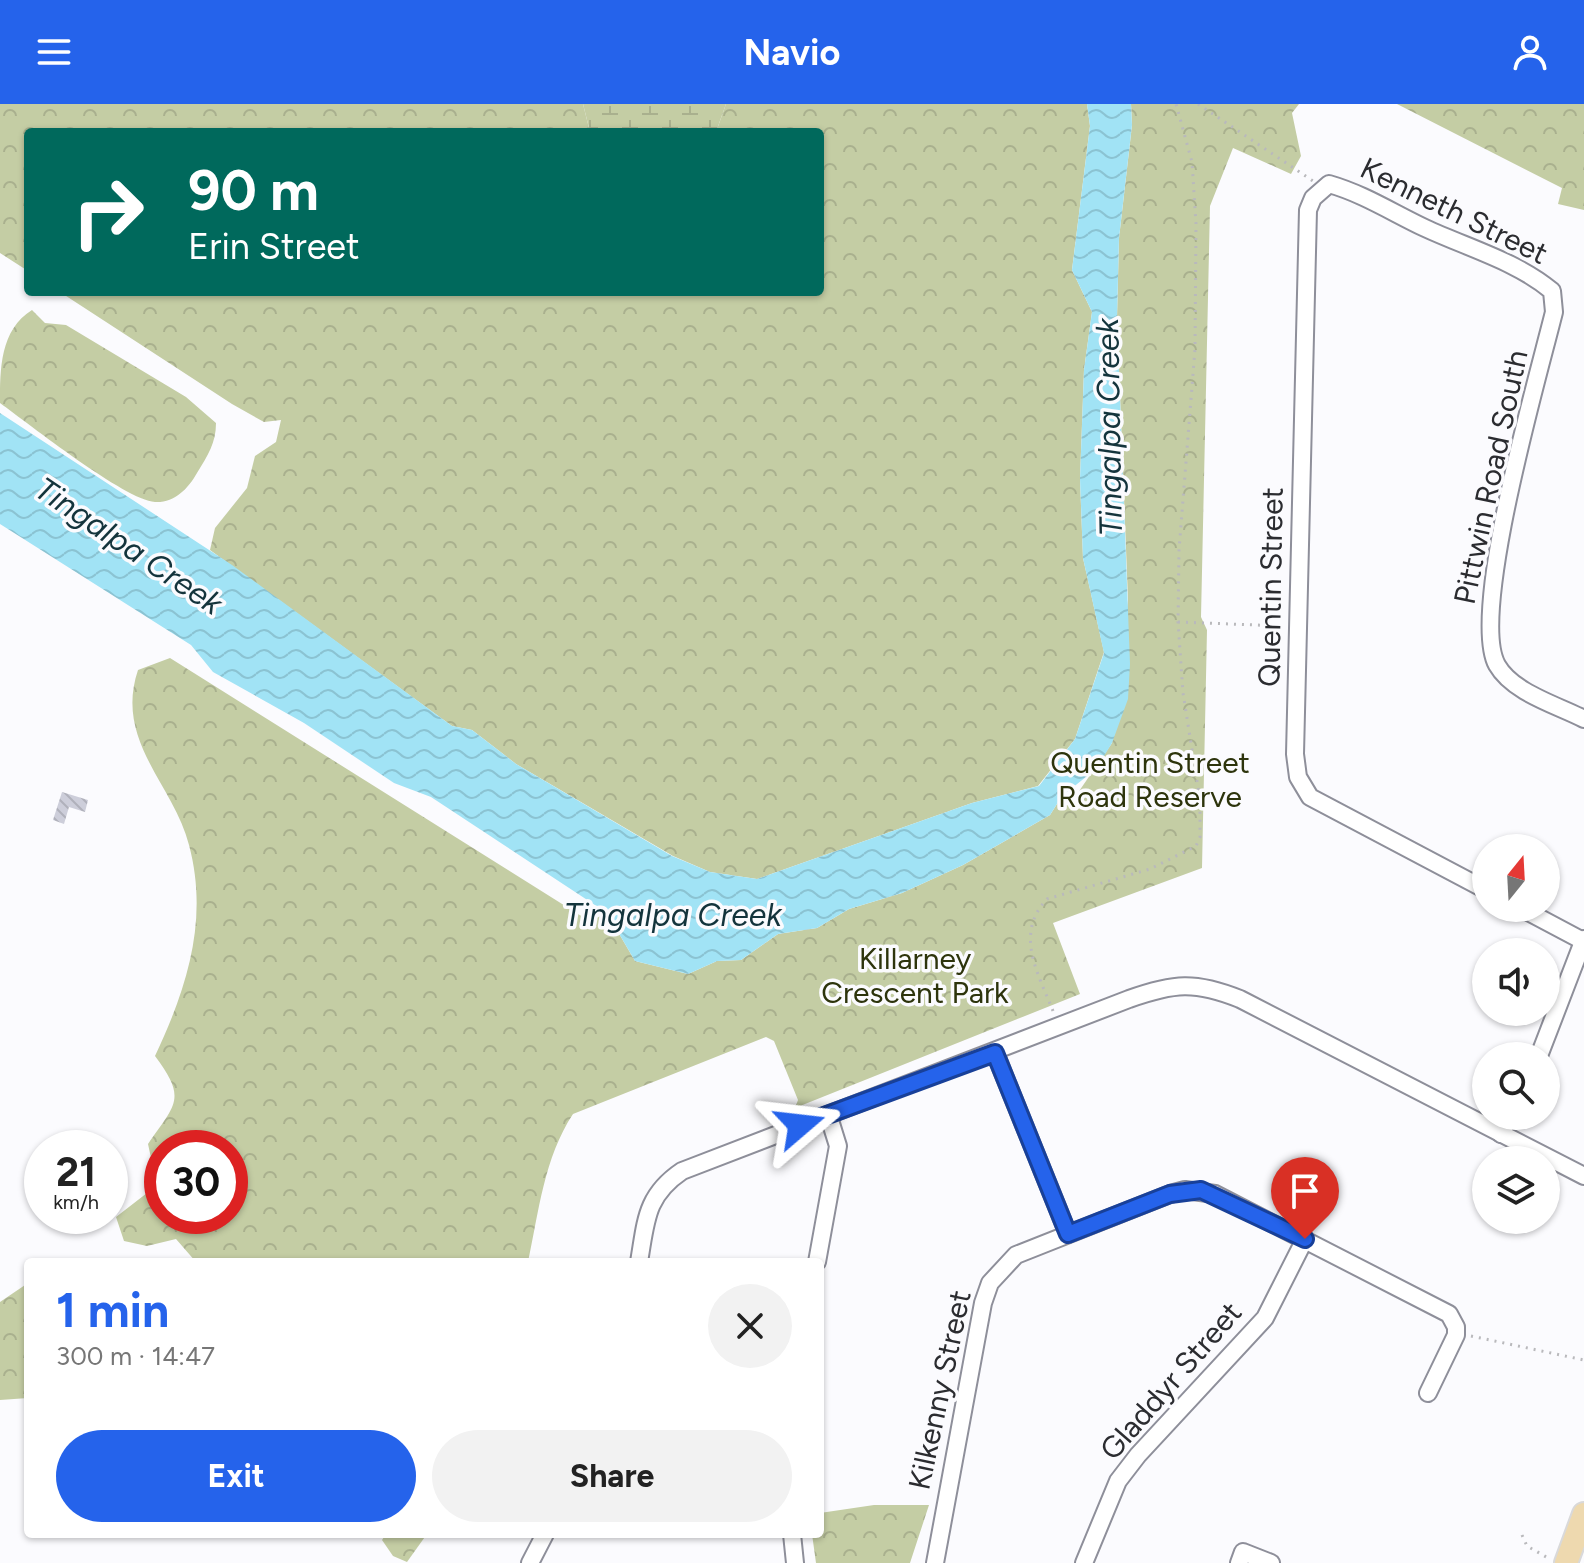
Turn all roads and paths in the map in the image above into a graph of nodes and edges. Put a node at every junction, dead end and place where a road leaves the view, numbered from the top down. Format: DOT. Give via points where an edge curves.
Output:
graph roads {
  1 [pos="1176,104"];
  2 [pos="1198,104"];
  3 [pos="1326,186"];
  4 [pos="1552,291"];
  5 [pos="1178,622"];
  6 [pos="1298,626"];
  7 [pos="1584,719"];
  8 [pos="1472,883"];
  9 [pos="1549,922"];
  10 [pos="1584,940"];
  11 [pos="1059,1028"];
  12 [pos="1544,1042"];
  13 [pos="995,1053"];
  14 [pos="829,1117"];
  15 [pos="1503,1130"];
  16 [pos="1501,1134"];
  17 [pos="1584,1176"];
  18 [pos="1068,1234"];
  19 [pos="1305,1239"];
  20 [pos="640,1258"];
  21 [pos="818,1258"];
  22 [pos="1456,1335"];
  23 [pos="1584,1360"];
  24 [pos="1428,1393"];
  25 [pos="1584,1514"];
  26 [pos="1522,1535"];
  27 [pos="543,1538"];
  28 [pos="792,1538"];
  29 [pos="1557,1560"];
  30 [pos="532,1562"];
  31 [pos="795,1563"];
  32 [pos="935,1563"];
  33 [pos="1084,1563"];
  34 [pos="1239,1563"];
  35 [pos="1271,1563"];
  1 -- 5 [label="path" via="1192,162 1196,224 1195,349"];
  2 -- 3 [label="path"];
  3 -- 4 [label="street, Kenneth Street" via="1356,192 1532,275"];
  3 -- 6 [label="street, Quentin Street" via="1308,210"];
  4 -- 7 [label="street, Pittwin Road South" via="1554,312 1503,524 1489,640 1497,665 1518,687"];
  5 -- 6 [label="path"];
  5 -- 11 [label="path" via="1200,837 1196,846 1150,869 1047,899 1037,910 1028,949"];
  6 -- 8 [label="street, Quentin Street" via="1295,754 1298,777 1310,797"];
  9 -- 10 [label="street"];
  10 -- 12 [label="street"];
  11 -- 13 [label="street"];
  11 -- 16 [label="street" via="1162,988 1211,987"];
  13 -- 14 [label="street"];
  13 -- 18 [label="street"];
  14 -- 20 [label="street" via="682,1171 666,1182 650,1206"];
  14 -- 21 [label="street" via="838,1146"];
  15 -- 16 [label="street"];
  16 -- 17 [label="street"];
  18 -- 19 [label="street, Kilkenny Street" via="1170,1194 1201,1190"];
  18 -- 32 [label="street, Kilkenny Street" via="1016,1255 990,1283"];
  19 -- 22 [label="street, Kilkenny Street" via="1432,1303 1449,1314"];
  19 -- 33 [label="street, Gladdyr Street" via="1265,1318 1118,1481"];
  22 -- 23 [label="path"];
  22 -- 24 [label="street"];
  25 -- 29 [label="main road"];
  26 -- 29 [label="path" via="1527,1546"];
  27 -- 30 [label="street"];
  28 -- 31 [label="street"];
  34 -- 35 [label="street" via="1243,1552"];
}
